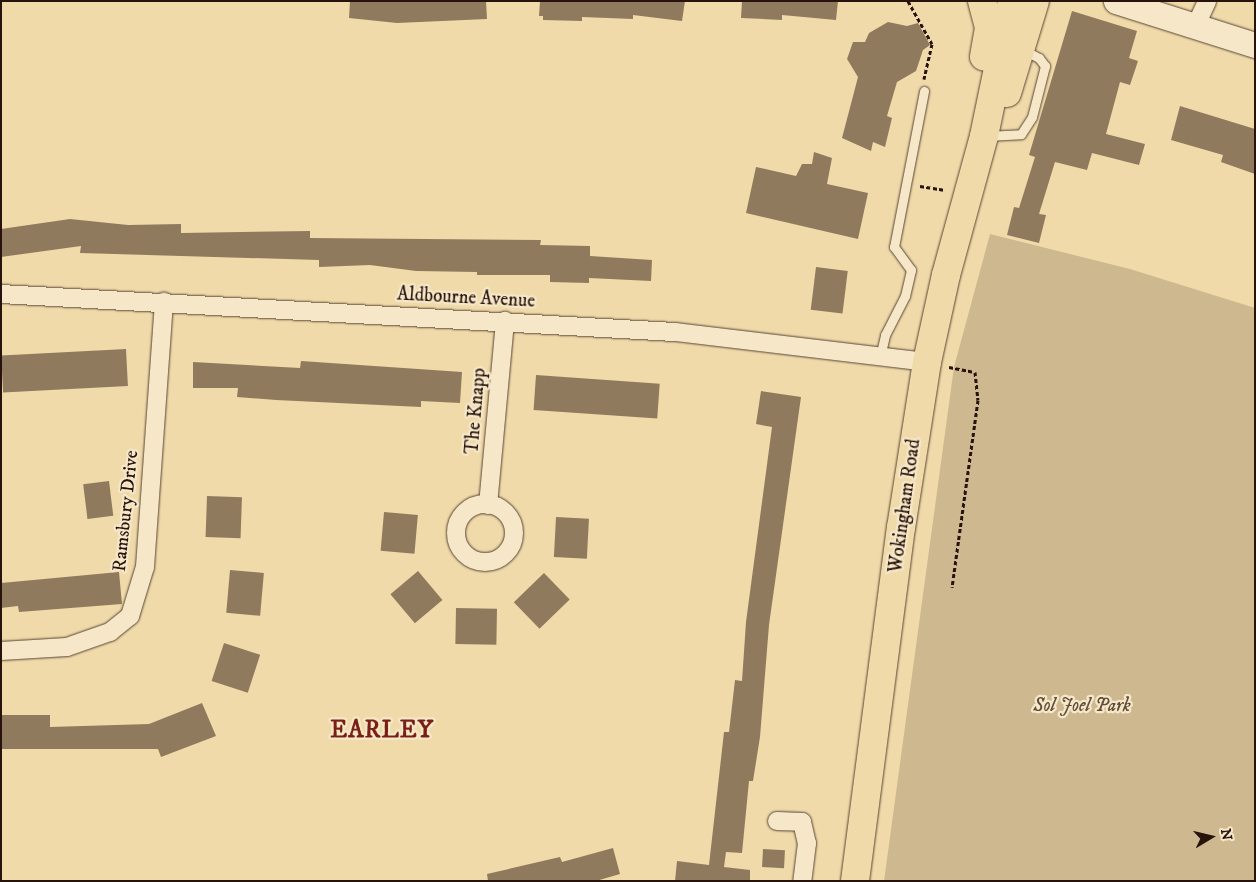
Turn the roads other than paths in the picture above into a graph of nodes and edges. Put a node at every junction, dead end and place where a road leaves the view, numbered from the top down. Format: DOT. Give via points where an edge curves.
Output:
graph roads {
  1 [pos="982,1"];
  2 [pos="1012,1"];
  3 [pos="1035,1"];
  4 [pos="1116,1"];
  5 [pos="1207,1"];
  6 [pos="1196,25"];
  7 [pos="1255,45"];
  8 [pos="924,91"];
  9 [pos="984,136"];
  10 [pos="1,294"];
  11 [pos="164,302"];
  12 [pos="505,321"];
  13 [pos="880,357"];
  14 [pos="937,364"];
  15 [pos="488,505"];
  16 [pos="1,652"];
  17 [pos="777,821"];
  18 [pos="802,881"];
  19 [pos="855,881"];
  1 -- 9 [label="main road" via="989,28 974,113"];
  2 -- 9 [label="main road, Wokingham Road"];
  3 -- 9 [label="main road, Wokingham Road" via="1002,106"];
  4 -- 6 [label="main road"];
  5 -- 6 [label="street"];
  6 -- 7 [label="main road"];
  8 -- 13 [label="lane" via="894,247 911,270 904,296 885,334"];
  9 -- 14 [label="main road, Wokingham Road" via="946,275"];
  10 -- 11 [label="street, Aldbourne Avenue"];
  11 -- 12 [label="street, Aldbourne Avenue"];
  11 -- 16 [label="street, Ramsbury Drive" via="145,568 130,616 110,632 67,647"];
  12 -- 13 [label="street, Aldbourne Avenue" via="675,332"];
  12 -- 15 [label="street, The Knapp"];
  13 -- 14 [label="street, Aldbourne Avenue"];
  14 -- 19 [label="main road, Wokingham Road" via="908,473"];
  17 -- 18 [label="street" via="802,822 807,843"];
}
